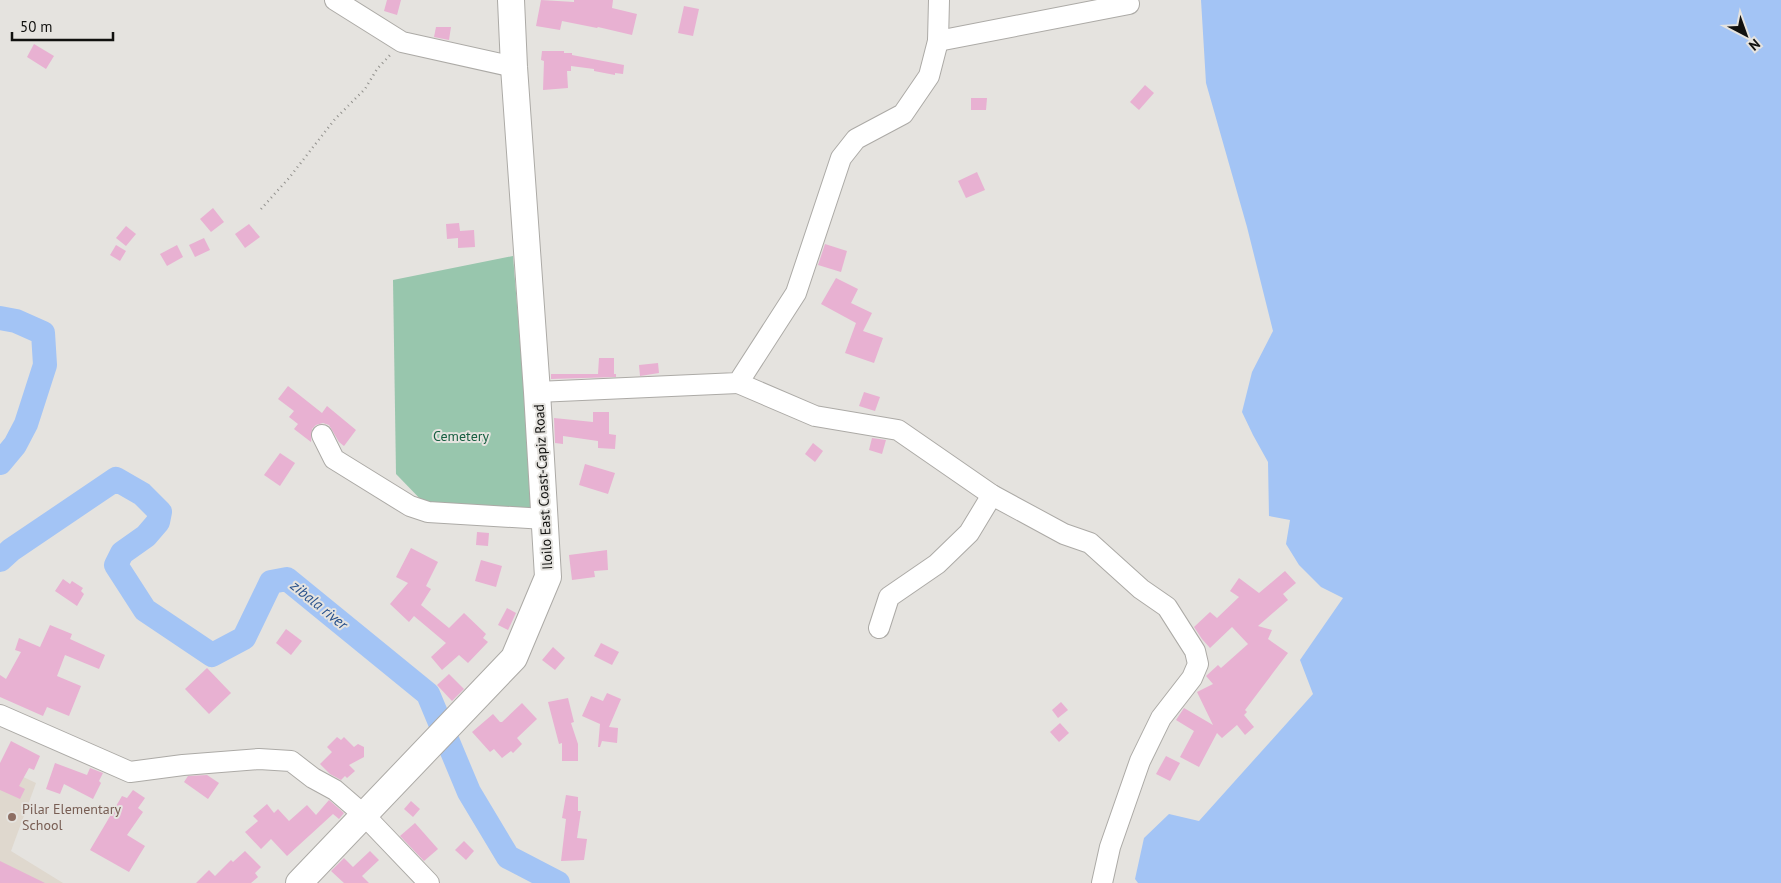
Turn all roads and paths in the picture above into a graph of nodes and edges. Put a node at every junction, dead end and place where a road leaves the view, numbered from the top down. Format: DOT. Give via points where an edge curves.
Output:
graph roads {
  1 [pos="335,0"];
  2 [pos="511,0"];
  3 [pos="938,0"];
  4 [pos="1129,4"];
  5 [pos="938,41"];
  6 [pos="402,42"];
  7 [pos="514,67"];
  8 [pos="261,209"];
  9 [pos="738,383"];
  10 [pos="537,392"];
  11 [pos="322,435"];
  12 [pos="992,495"];
  13 [pos="545,519"];
  14 [pos="879,628"];
  15 [pos="0,715"];
  16 [pos="364,815"];
  17 [pos="299,883"];
  18 [pos="429,883"];
  19 [pos="1102,883"];
  1 -- 6 [label="street"];
  2 -- 7 [label="main road, Iloilo East Coast-Capiz Road"];
  3 -- 5 [label="street"];
  4 -- 5 [label="street"];
  5 -- 9 [label="street" via="929,76 903,114 856,139 840,158 796,293"];
  6 -- 7 [label="street"];
  6 -- 8 [label="path"];
  7 -- 10 [label="main road, Iloilo East Coast-Capiz Road"];
  9 -- 10 [label="street"];
  9 -- 12 [label="street" via="815,416 898,430"];
  10 -- 13 [label="main road, Iloilo East Coast-Capiz Road"];
  11 -- 13 [label="street" via="334,459 410,506 428,512"];
  12 -- 14 [label="street" via="969,533 937,564 889,597"];
  12 -- 19 [label="street" via="1064,534 1090,543 1140,588 1167,607 1195,651 1198,664 1192,678 1161,718 1140,762 1110,847"];
  13 -- 16 [label="main road, Iloilo East Coast-Capiz Road" via="548,577 514,658"];
  15 -- 16 [label="street" via="130,772 258,759 291,761 335,790"];
  16 -- 17 [label="main road, Iloilo East Coast-Capiz Road"];
  16 -- 18 [label="street"];
}
